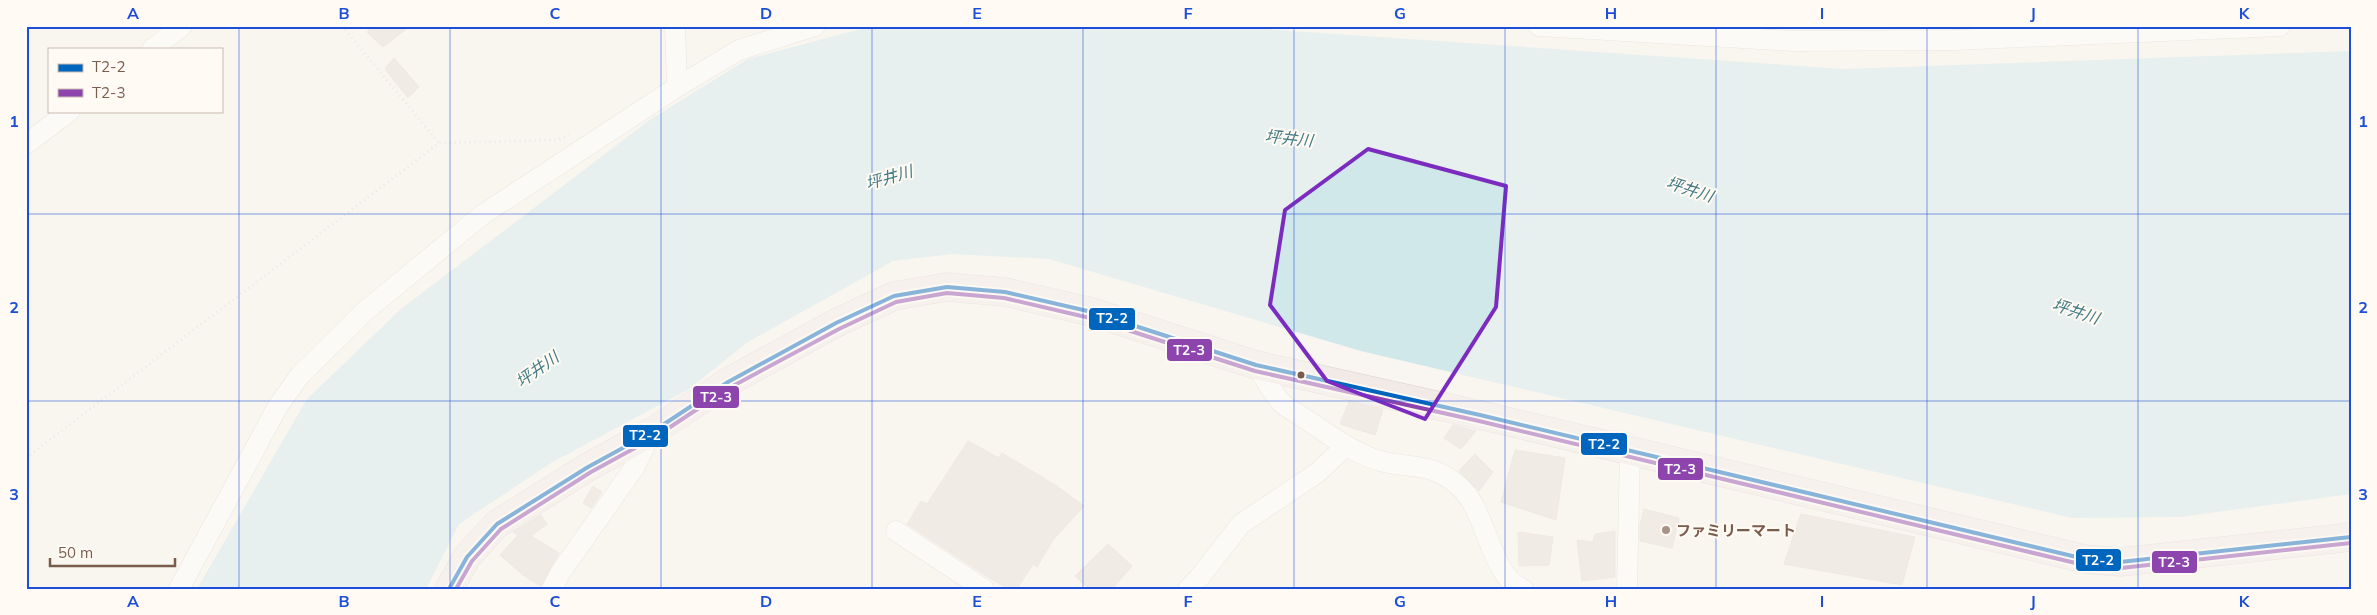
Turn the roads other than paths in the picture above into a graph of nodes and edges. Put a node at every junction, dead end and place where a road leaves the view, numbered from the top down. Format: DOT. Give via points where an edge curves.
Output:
graph roads {
  1 [pos="182,26"];
  2 [pos="675,26"];
  3 [pos="815,26"];
  4 [pos="1539,26"];
  5 [pos="2280,26"];
  6 [pos="1637,30"];
  7 [pos="153,48"];
  8 [pos="677,87"];
  9 [pos="69,112"];
  10 [pos="26,144"];
  11 [pos="1256,365"];
  12 [pos="652,432"];
  13 [pos="1346,446"];
  14 [pos="1630,452"];
  15 [pos="896,531"];
  16 [pos="2351,537"];
  17 [pos="179,589"];
  18 [pos="449,589"];
  19 [pos="552,589"];
  20 [pos="984,589"];
  21 [pos="1188,589"];
  22 [pos="1524,589"];
  23 [pos="1627,589"];
  1 -- 7 [label="street"];
  2 -- 8 [label="street"];
  3 -- 8 [label="street" via="739,50"];
  4 -- 6 [label="street"];
  5 -- 6 [label="street" via="1954,40 1794,41"];
  8 -- 17 [label="street" via="482,215 364,312 301,374 255,445"];
  9 -- 10 [label="street"];
  11 -- 12 [label="highway" via="1092,312 1005,292 947,286 894,296 836,323 728,382"];
  11 -- 13 [label="street" via="1282,403"];
  11 -- 14 [label="highway"];
  12 -- 18 [label="highway" via="588,467 497,524 466,557"];
  12 -- 19 [label="street" via="634,468"];
  13 -- 21 [label="street" via="1317,473 1241,524"];
  13 -- 22 [label="street" via="1382,462 1427,467 1456,484 1478,513 1504,572 1517,587"];
  14 -- 16 [label="highway" via="2084,559 2120,562"];
  14 -- 23 [label="street"];
  15 -- 20 [label="street"];
}
